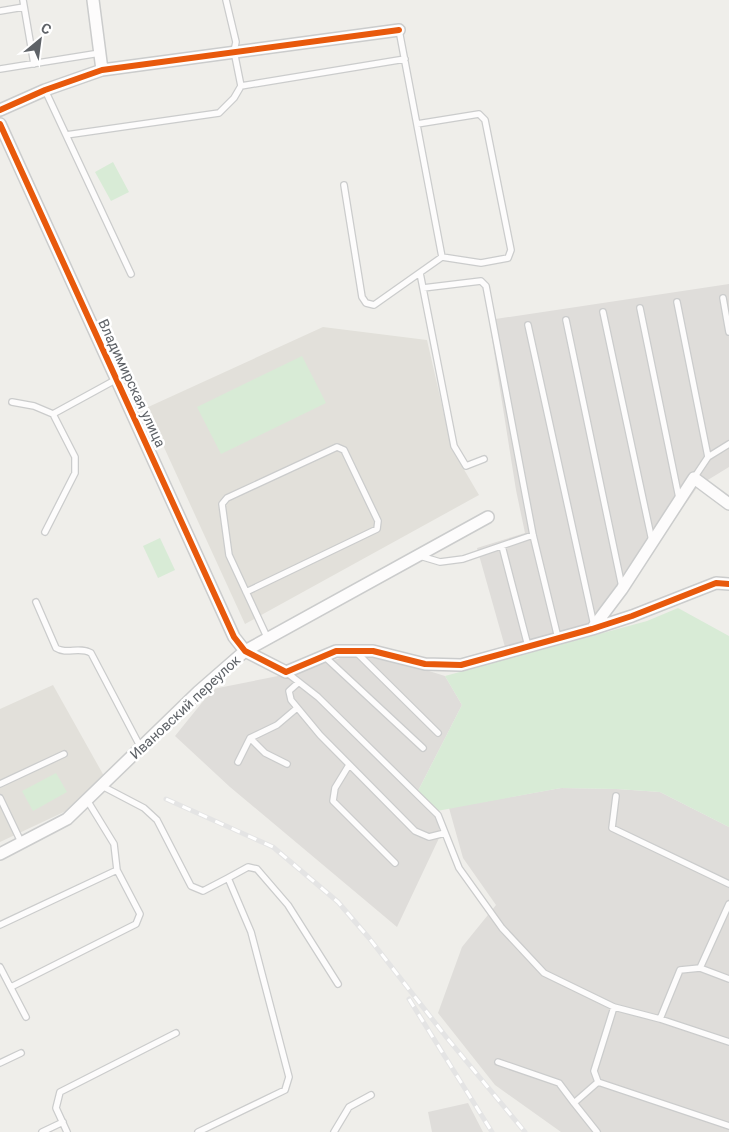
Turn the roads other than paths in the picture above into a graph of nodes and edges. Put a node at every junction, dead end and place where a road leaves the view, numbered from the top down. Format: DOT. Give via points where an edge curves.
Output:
graph roads {
  1 [pos="23,0"];
  2 [pos="93,0"];
  3 [pos="226,0"];
  4 [pos="24,7"];
  5 [pos="0,11"];
  6 [pos="399,30"];
  7 [pos="234,52"];
  8 [pos="100,54"];
  9 [pos="405,59"];
  10 [pos="34,64"];
  11 [pos="0,70"];
  12 [pos="102,70"];
  13 [pos="241,86"];
  14 [pos="45,90"];
  15 [pos="0,110"];
  16 [pos="0,124"];
  17 [pos="417,124"];
  18 [pos="66,135"];
  19 [pos="344,185"];
  20 [pos="442,257"];
  21 [pos="420,273"];
  22 [pos="131,274"];
  23 [pos="423,288"];
  24 [pos="723,298"];
  25 [pos="677,302"];
  26 [pos="640,308"];
  27 [pos="603,312"];
  28 [pos="566,320"];
  29 [pos="528,325"];
  30 [pos="729,332"];
  31 [pos="117,379"];
  32 [pos="12,402"];
  33 [pos="53,414"];
  34 [pos="729,444"];
  35 [pos="708,457"];
  36 [pos="484,459"];
  37 [pos="694,478"];
  38 [pos="680,500"];
  39 [pos="729,504"];
  40 [pos="488,517"];
  41 [pos="45,532"];
  42 [pos="533,536"];
  43 [pos="652,543"];
  44 [pos="502,546"];
  45 [pos="420,556"];
  46 [pos="729,584"];
  47 [pos="622,589"];
  48 [pos="246,592"];
  49 [pos="36,602"];
  50 [pos="594,627"];
  51 [pos="267,637"];
  52 [pos="558,638"];
  53 [pos="528,646"];
  54 [pos="245,651"];
  55 [pos="354,651"];
  56 [pos="324,656"];
  57 [pos="286,672"];
  58 [pos="299,682"];
  59 [pos="297,708"];
  60 [pos="438,733"];
  61 [pos="250,738"];
  62 [pos="141,748"];
  63 [pos="423,748"];
  64 [pos="64,754"];
  65 [pos="238,762"];
  66 [pos="287,764"];
  67 [pos="349,765"];
  68 [pos="0,784"];
  69 [pos="102,786"];
  70 [pos="616,796"];
  71 [pos="0,798"];
  72 [pos="87,800"];
  73 [pos="445,834"];
  74 [pos="22,844"];
  75 [pos="0,854"];
  76 [pos="395,863"];
  77 [pos="117,870"];
  78 [pos="228,878"];
  79 [pos="729,884"];
  80 [pos="729,904"];
  81 [pos="0,925"];
  82 [pos="0,966"];
  83 [pos="700,968"];
  84 [pos="729,979"];
  85 [pos="338,984"];
  86 [pos="11,987"];
  87 [pos="614,1007"];
  88 [pos="26,1017"];
  89 [pos="660,1019"];
  90 [pos="176,1033"];
  91 [pos="729,1042"];
  92 [pos="21,1053"];
  93 [pos="498,1062"];
  94 [pos="0,1063"];
  95 [pos="598,1082"];
  96 [pos="371,1095"];
  97 [pos="574,1103"];
  98 [pos="63,1122"];
  99 [pos="729,1126"];
  100 [pos="42,1132"];
  101 [pos="67,1132"];
  102 [pos="198,1132"];
  103 [pos="334,1132"];
  104 [pos="597,1132"];
  1 -- 4 [label="lane"];
  2 -- 8 [label="street"];
  3 -- 7 [label="lane" via="236,42"];
  4 -- 5 [label="lane"];
  4 -- 10 [label="lane"];
  6 -- 7 [label="street"];
  6 -- 9 [label="lane"];
  7 -- 12 [label="street"];
  7 -- 13 [label="lane"];
  8 -- 10 [label="lane"];
  8 -- 12 [label="street"];
  9 -- 13 [label="lane"];
  9 -- 17 [label="lane"];
  10 -- 11 [label="lane"];
  12 -- 14 [label="street"];
  13 -- 18 [label="lane" via="219,113"];
  14 -- 15 [label="street"];
  14 -- 18 [label="lane"];
  16 -- 31 [label="street, Владимирская улица"];
  17 -- 20 [label="lane"];
  17 -- 20 [label="lane" via="479,114 485,120 511,250 508,258 481,264"];
  18 -- 22 [label="lane"];
  19 -- 21 [label="lane" via="362,297 366,303 374,305"];
  20 -- 21 [label="lane"];
  21 -- 23 [label="lane"];
  23 -- 36 [label="lane" via="454,446 466,466"];
  23 -- 42 [label="lane" via="481,281 486,286"];
  24 -- 30 [label="lane"];
  25 -- 35 [label="lane"];
  26 -- 38 [label="lane"];
  27 -- 43 [label="lane"];
  28 -- 47 [label="lane"];
  29 -- 50 [label="lane"];
  31 -- 33 [label="lane"];
  31 -- 54 [label="street, Владимирская улица" via="234,637"];
  32 -- 33 [label="lane"];
  33 -- 41 [label="lane" via="75,457 74,473"];
  34 -- 35 [label="lane"];
  35 -- 37 [label="lane"];
  37 -- 38 [label="street"];
  37 -- 39 [label="street"];
  38 -- 43 [label="street"];
  40 -- 45 [label="street, Ивановский переулок"];
  42 -- 44 [label="lane"];
  42 -- 52 [label="lane"];
  43 -- 47 [label="street"];
  44 -- 45 [label="lane" via="463,559 440,562"];
  44 -- 53 [label="lane"];
  45 -- 51 [label="street, Ивановский переулок"];
  46 -- 50 [label="street" via="716,583 632,616"];
  47 -- 50 [label="street"];
  48 -- 48 [label="lane" via="229,555 222,504 227,498 337,447 344,450 378,521 377,529"];
  48 -- 51 [label="lane"];
  49 -- 62 [label="lane" via="56,648 62,652 85,649 91,653"];
  50 -- 52 [label="street"];
  51 -- 54 [label="street, Ивановский переулок"];
  52 -- 53 [label="street"];
  53 -- 55 [label="street" via="461,664 425,664 373,651"];
  54 -- 57 [label="street"];
  54 -- 62 [label="street, Ивановский переулок"];
  55 -- 56 [label="street" via="336,651"];
  55 -- 60 [label="lane"];
  56 -- 57 [label="street"];
  56 -- 63 [label="lane"];
  57 -- 58 [label="lane"];
  58 -- 59 [label="lane" via="289,691"];
  58 -- 73 [label="lane" via="438,815"];
  59 -- 61 [label="lane" via="277,725"];
  59 -- 67 [label="lane"];
  61 -- 65 [label="lane"];
  61 -- 66 [label="lane" via="265,753"];
  62 -- 69 [label="street, Ивановский переулок"];
  64 -- 68 [label="lane"];
  67 -- 73 [label="lane" via="415,832 429,837"];
  67 -- 76 [label="lane" via="335,788 333,802"];
  69 -- 72 [label="street, Ивановский переулок"];
  69 -- 78 [label="lane" via="144,808 157,820 191,886 203,891"];
  70 -- 79 [label="lane" via="612,828"];
  71 -- 74 [label="lane"];
  72 -- 74 [label="street, Ивановский переулок" via="67,819"];
  72 -- 77 [label="lane" via="114,844"];
  73 -- 87 [label="lane" via="459,868 502,928 544,974"];
  74 -- 75 [label="street, Ивановский переулок"];
  77 -- 81 [label="lane"];
  77 -- 86 [label="lane" via="140,914 136,924"];
  78 -- 85 [label="lane" via="248,867 257,870 288,905"];
  78 -- 102 [label="lane" via="251,932 288,1077 285,1090"];
  80 -- 83 [label="lane"];
  82 -- 86 [label="lane"];
  83 -- 84 [label="lane"];
  83 -- 89 [label="lane" via="680,970"];
  86 -- 88 [label="lane"];
  87 -- 89 [label="lane"];
  87 -- 95 [label="lane" via="594,1071"];
  89 -- 91 [label="lane"];
  90 -- 98 [label="lane" via="60,1092 56,1108"];
  92 -- 94 [label="lane"];
  93 -- 97 [label="lane" via="559,1083"];
  95 -- 97 [label="lane"];
  95 -- 99 [label="lane"];
  96 -- 103 [label="lane" via="349,1107"];
  97 -- 104 [label="lane"];
  98 -- 100 [label="lane"];
  98 -- 101 [label="lane"];
}
